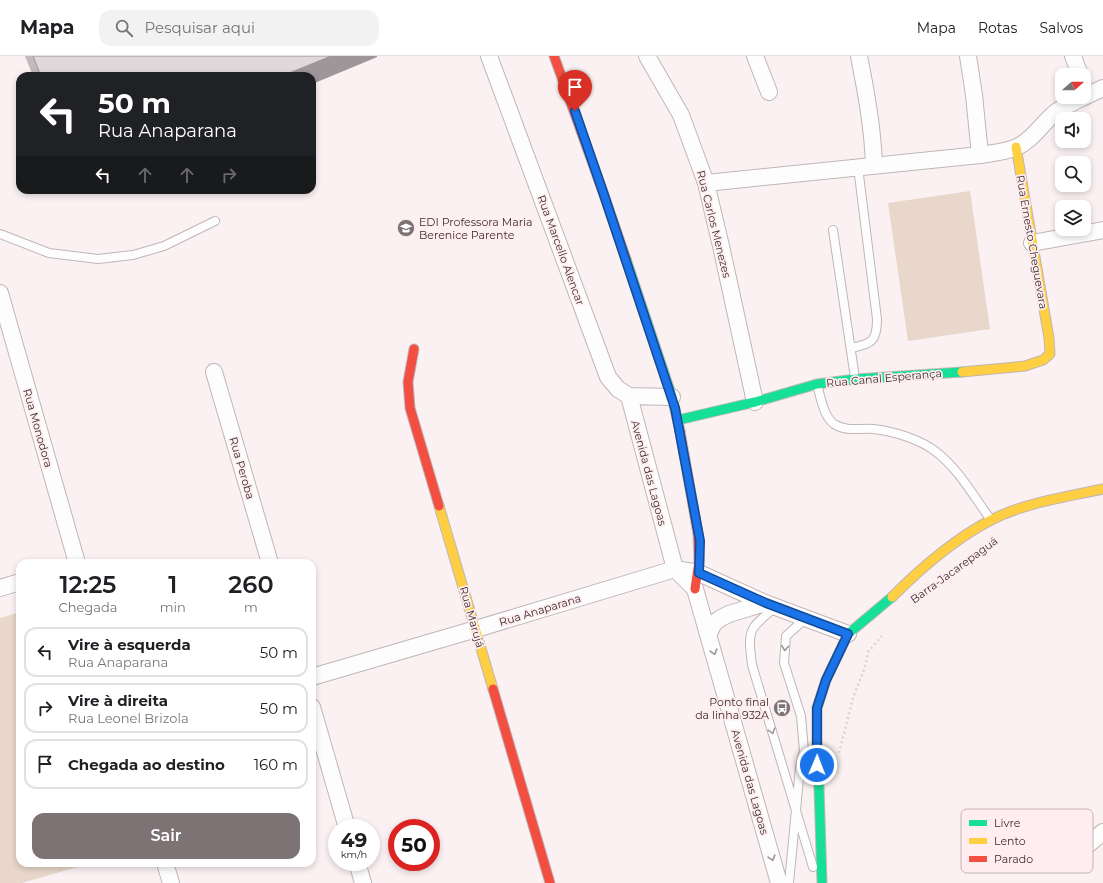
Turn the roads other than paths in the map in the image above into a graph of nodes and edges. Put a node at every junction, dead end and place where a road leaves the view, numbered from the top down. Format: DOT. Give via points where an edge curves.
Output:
graph roads {
  1 [pos="489,56"];
  2 [pos="554,56"];
  3 [pos="647,56"];
  4 [pos="755,56"];
  5 [pos="859,56"];
  6 [pos="968,56"];
  7 [pos="1073,56"];
  8 [pos="1077,68"];
  9 [pos="1103,88"];
  10 [pos="1091,91"];
  11 [pos="769,92"];
  12 [pos="1068,104"];
  13 [pos="1016,147"];
  14 [pos="980,155"];
  15 [pos="866,167"];
  16 [pos="706,183"];
  17 [pos="214,221"];
  18 [pos="833,230"];
  19 [pos="1103,230"];
  20 [pos="0,234"];
  21 [pos="1032,243"];
  22 [pos="0,293"];
  23 [pos="1049,338"];
  24 [pos="851,348"];
  25 [pos="414,349"];
  26 [pos="214,372"];
  27 [pos="856,379"];
  28 [pos="817,384"];
  29 [pos="629,396"];
  30 [pos="672,397"];
  31 [pos="755,402"];
  32 [pos="678,420"];
  33 [pos="1103,489"];
  34 [pos="991,520"];
  35 [pos="76,559"];
  36 [pos="269,559"];
  37 [pos="675,569"];
  38 [pos="699,573"];
  39 [pos="16,583"];
  40 [pos="0,588"];
  41 [pos="695,588"];
  42 [pos="770,605"];
  43 [pos="806,618"];
  44 [pos="476,629"];
  45 [pos="709,633"];
  46 [pos="848,634"];
  47 [pos="316,676"];
  48 [pos="316,721"];
  49 [pos="796,811"];
  50 [pos="344,819"];
  51 [pos="1103,832"];
  52 [pos="1093,840"];
  53 [pos="166,867"];
  54 [pos="360,871"];
  55 [pos="171,883"];
  56 [pos="363,883"];
  57 [pos="550,883"];
  58 [pos="779,883"];
  59 [pos="789,883"];
  60 [pos="818,883"];
  61 [pos="822,883"];
  1 -- 29 [label="street, Rua Marcello Alencar" via="608,377 618,389"];
  2 -- 30 [label="street"];
  3 -- 16 [label="street, Rua Carlos Menezes" via="681,115"];
  4 -- 11 [label="street"];
  5 -- 15 [label="street" via="873,144"];
  6 -- 14 [label="street"];
  7 -- 8 [label="street"];
  9 -- 10 [label="street"];
  12 -- 13 [label="street" via="1045,122 1038,132"];
  13 -- 14 [label="street"];
  13 -- 21 [label="street, Rua Ernesto Cheguevara"];
  14 -- 15 [label="street"];
  15 -- 16 [label="street"];
  15 -- 24 [label="lane" via="877,331 875,338 864,346"];
  16 -- 31 [label="street, Rua Carlos Menezes"];
  17 -- 20 [label="lane" via="164,246 133,255 98,259 49,253"];
  18 -- 24 [label="lane"];
  19 -- 21 [label="street"];
  21 -- 23 [label="street, Rua Ernesto Cheguevara"];
  22 -- 35 [label="street, Rua Monodora"];
  23 -- 27 [label="street, Rua Canal Esperança" via="1050,354 1043,360 1025,366"];
  24 -- 27 [label="lane"];
  25 -- 44 [label="street, Rua Marujá" via="408,382 410,408"];
  26 -- 36 [label="street, Rua Peroba"];
  27 -- 28 [label="street, Rua Canal Esperança"];
  28 -- 31 [label="street, Rua Canal Esperança"];
  28 -- 34 [label="lane" via="826,414 834,424 852,430 872,429 903,435 935,451 953,467"];
  29 -- 30 [label="street"];
  29 -- 37 [label="street, Avenida das Lagoas"];
  30 -- 32 [label="street"];
  31 -- 32 [label="street, Rua Canal Esperança"];
  32 -- 38 [label="street" via="700,541"];
  33 -- 34 [label="street" via="1028,506"];
  34 -- 46 [label="street" via="956,542 917,572 884,605"];
  37 -- 38 [label="street, Rua Anaparana"];
  37 -- 41 [label="street, Avenida das Lagoas"];
  37 -- 44 [label="street, Rua Anaparana"];
  38 -- 41 [label="street"];
  38 -- 42 [label="street, Rua Anaparana"];
  39 -- 40 [label="street"];
  41 -- 45 [label="street, Avenida das Lagoas"];
  42 -- 43 [label="street, Rua Anaparana"];
  42 -- 45 [label="street" via="729,614 714,623"];
  42 -- 49 [label="lane, one-way" via="751,634 752,660"];
  43 -- 46 [label="street, Rua Anaparana"];
  43 -- 49 [label="lane, one-way" via="786,636 784,663 801,716 804,750"];
  44 -- 47 [label="street, Rua Anaparana"];
  44 -- 57 [label="street, Rua Marujá"];
  45 -- 58 [label="street, Avenida das Lagoas, one-way"];
  46 -- 61 [label="street" via="826,680 817,708"];
  48 -- 50 [label="street"];
  49 -- 59 [label="lane"];
  49 -- 60 [label="lane"];
  51 -- 52 [label="street"];
  53 -- 55 [label="street"];
  54 -- 56 [label="street"];
}
